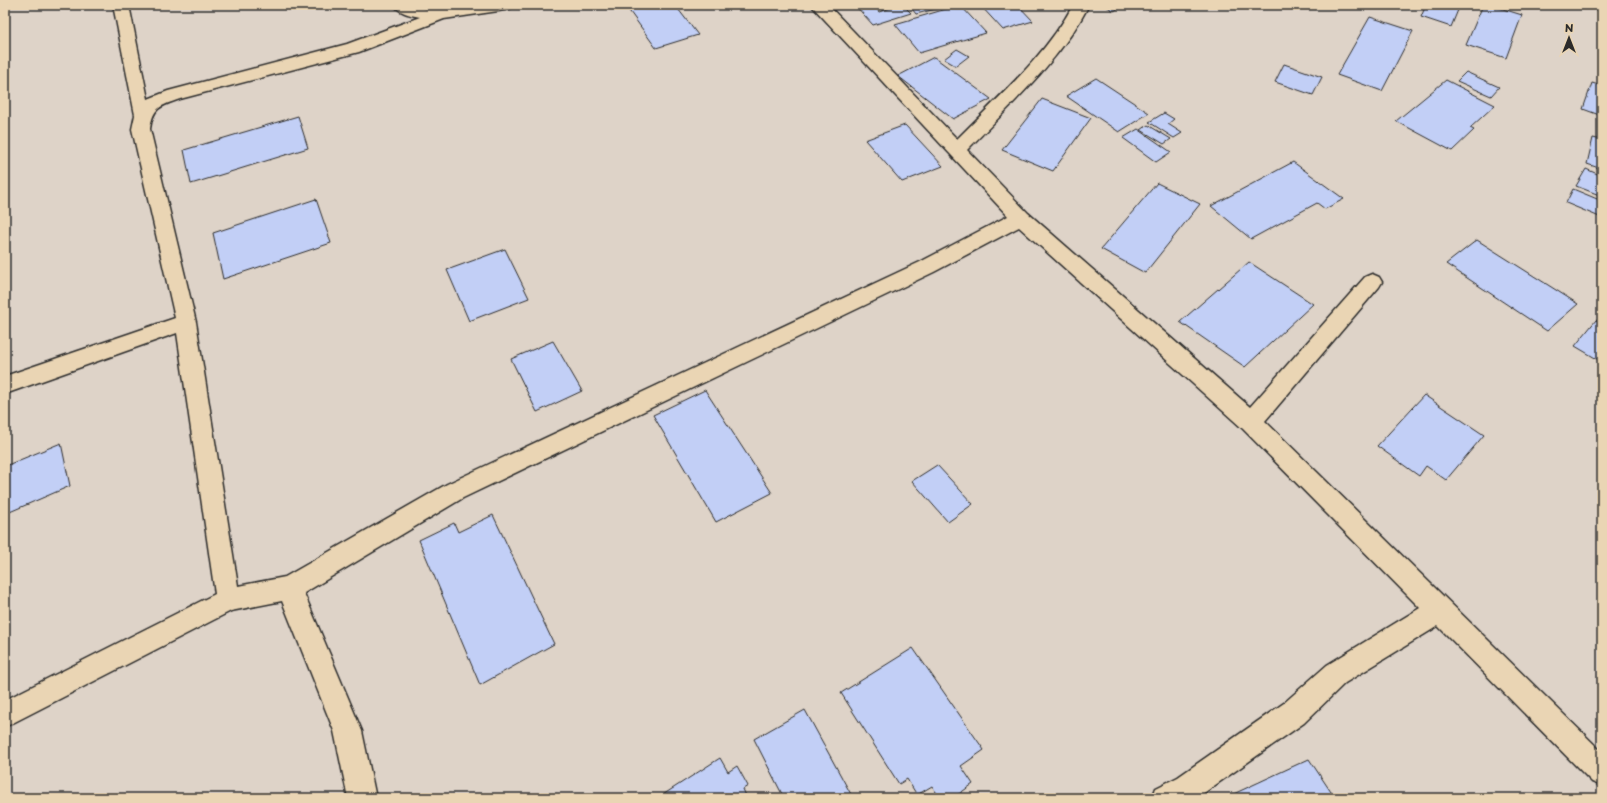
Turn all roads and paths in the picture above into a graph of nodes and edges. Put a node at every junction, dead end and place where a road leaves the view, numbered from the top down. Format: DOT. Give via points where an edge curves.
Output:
graph roads {
  1 [pos="121,5"];
  2 [pos="402,5"];
  3 [pos="505,5"];
  4 [pos="819,5"];
  5 [pos="1077,5"];
  6 [pos="1081,5"];
  7 [pos="439,14"];
  8 [pos="143,114"];
  9 [pos="958,154"];
  10 [pos="1021,218"];
  11 [pos="1372,282"];
  12 [pos="186,322"];
  13 [pos="5,385"];
  14 [pos="1251,422"];
  15 [pos="289,588"];
  16 [pos="228,600"];
  17 [pos="1440,610"];
  18 [pos="5,714"];
  19 [pos="1602,772"];
  20 [pos="362,798"];
  21 [pos="1166,798"];
  1 -- 8 [label="street"];
  2 -- 7 [label="street" via="418,13"];
  3 -- 7 [label="street"];
  4 -- 9 [label="street"];
  5 -- 9 [label="street"];
  6 -- 9 [label="street" via="1070,26 1052,50"];
  7 -- 8 [label="street" via="353,48 174,94 152,103"];
  8 -- 12 [label="street" via="141,130"];
  9 -- 10 [label="street"];
  10 -- 14 [label="street"];
  10 -- 15 [label="street" via="927,267 455,491"];
  11 -- 14 [label="street"];
  12 -- 13 [label="street"];
  12 -- 16 [label="street"];
  14 -- 17 [label="street"];
  15 -- 16 [label="street"];
  15 -- 20 [label="street" via="348,731"];
  16 -- 18 [label="street"];
  17 -- 19 [label="street"];
  17 -- 21 [label="street" via="1336,674 1294,713 1188,787"];
}
